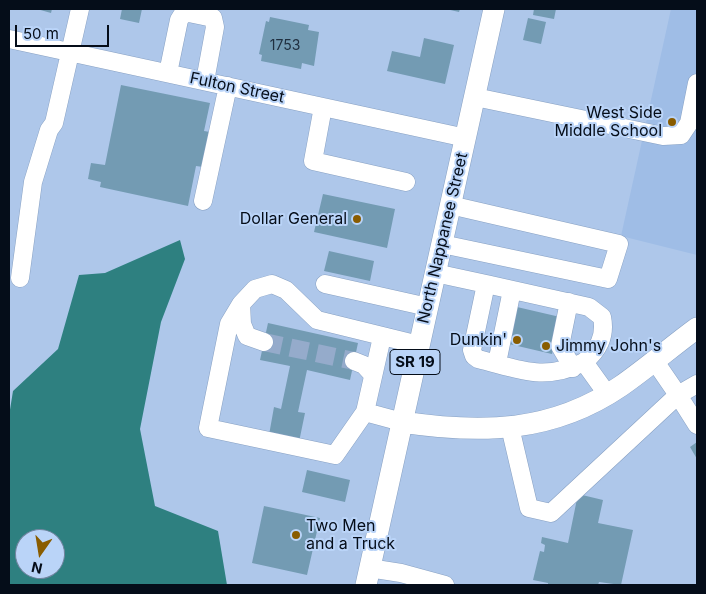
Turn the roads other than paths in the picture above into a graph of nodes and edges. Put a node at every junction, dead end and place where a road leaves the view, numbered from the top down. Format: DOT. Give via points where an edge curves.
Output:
graph roads {
  1 [pos="80,9"];
  2 [pos="494,9"];
  3 [pos="9,39"];
  4 [pos="70,52"];
  5 [pos="168,74"];
  6 [pos="205,81"];
  7 [pos="697,83"];
  8 [pos="228,86"];
  9 [pos="474,97"];
  10 [pos="322,107"];
  11 [pos="466,138"];
  12 [pos="406,182"];
  13 [pos="203,201"];
  14 [pos="450,205"];
  15 [pos="442,244"];
  16 [pos="435,273"];
  17 [pos="20,278"];
  18 [pos="325,284"];
  19 [pos="486,284"];
  20 [pos="512,290"];
  21 [pos="569,302"];
  22 [pos="242,304"];
  23 [pos="428,306"];
  24 [pos="697,328"];
  25 [pos="382,337"];
  26 [pos="264,342"];
  27 [pos="419,345"];
  28 [pos="654,360"];
  29 [pos="354,361"];
  30 [pos="496,363"];
  31 [pos="578,365"];
  32 [pos="373,375"];
  33 [pos="697,384"];
  34 [pos="607,394"];
  35 [pos="678,395"];
  36 [pos="365,412"];
  37 [pos="402,422"];
  38 [pos="697,425"];
  39 [pos="510,427"];
  40 [pos="367,577"];
  41 [pos="445,585"];
  1 -- 4 [label="street"];
  2 -- 9 [label="main road, North Nappanee Street / SR 19"];
  3 -- 4 [label="street, Fulton Street"];
  4 -- 5 [label="street, Fulton Street"];
  4 -- 17 [label="street" via="54,123 32,182"];
  5 -- 6 [label="street, Fulton Street"];
  5 -- 6 [label="street" via="179,20 184,12 213,18 215,27"];
  6 -- 8 [label="street, Fulton Street"];
  7 -- 9 [label="street" via="689,123 681,135 663,136"];
  8 -- 10 [label="street, Fulton Street"];
  8 -- 13 [label="street"];
  9 -- 11 [label="main road, North Nappanee Street / SR 19"];
  10 -- 11 [label="street, Fulton Street"];
  10 -- 12 [label="street" via="314,161"];
  11 -- 14 [label="main road, North Nappanee Street / SR 19"];
  14 -- 15 [label="main road, North Nappanee Street / SR 19"];
  14 -- 15 [label="street" via="619,244 608,279"];
  15 -- 16 [label="main road, North Nappanee Street / SR 19"];
  16 -- 19 [label="street"];
  16 -- 23 [label="main road, North Nappanee Street / SR 19"];
  18 -- 23 [label="street"];
  19 -- 20 [label="street"];
  19 -- 30 [label="street" via="472,350 478,359"];
  20 -- 21 [label="street"];
  20 -- 30 [label="street"];
  21 -- 31 [label="street" via="560,346"];
  21 -- 31 [label="street" via="590,306 602,317 603,324 599,345"];
  22 -- 25 [label="street" via="255,289 272,284 286,290 317,320"];
  22 -- 26 [label="street" via="242,324 247,336"];
  22 -- 36 [label="street" via="229,324 208,428 335,455"];
  23 -- 27 [label="main road, North Nappanee Street / SR 19"];
  24 -- 28 [label="main road"];
  25 -- 27 [label="street"];
  25 -- 32 [label="street"];
  27 -- 37 [label="main road, North Nappanee Street / SR 19"];
  28 -- 34 [label="main road"];
  28 -- 35 [label="street"];
  29 -- 32 [label="street" via="364,365"];
  30 -- 31 [label="street" via="550,374"];
  31 -- 34 [label="street"];
  32 -- 36 [label="street"];
  33 -- 35 [label="street"];
  34 -- 39 [label="main road" via="564,416"];
  35 -- 38 [label="street"];
  35 -- 39 [label="street" via="551,513 529,508"];
  36 -- 37 [label="street"];
  37 -- 39 [label="main road" via="468,430"];
  37 -- 40 [label="main road, North Nappanee Street / SR 19"];
  40 -- 41 [label="street" via="401,573"];
}
